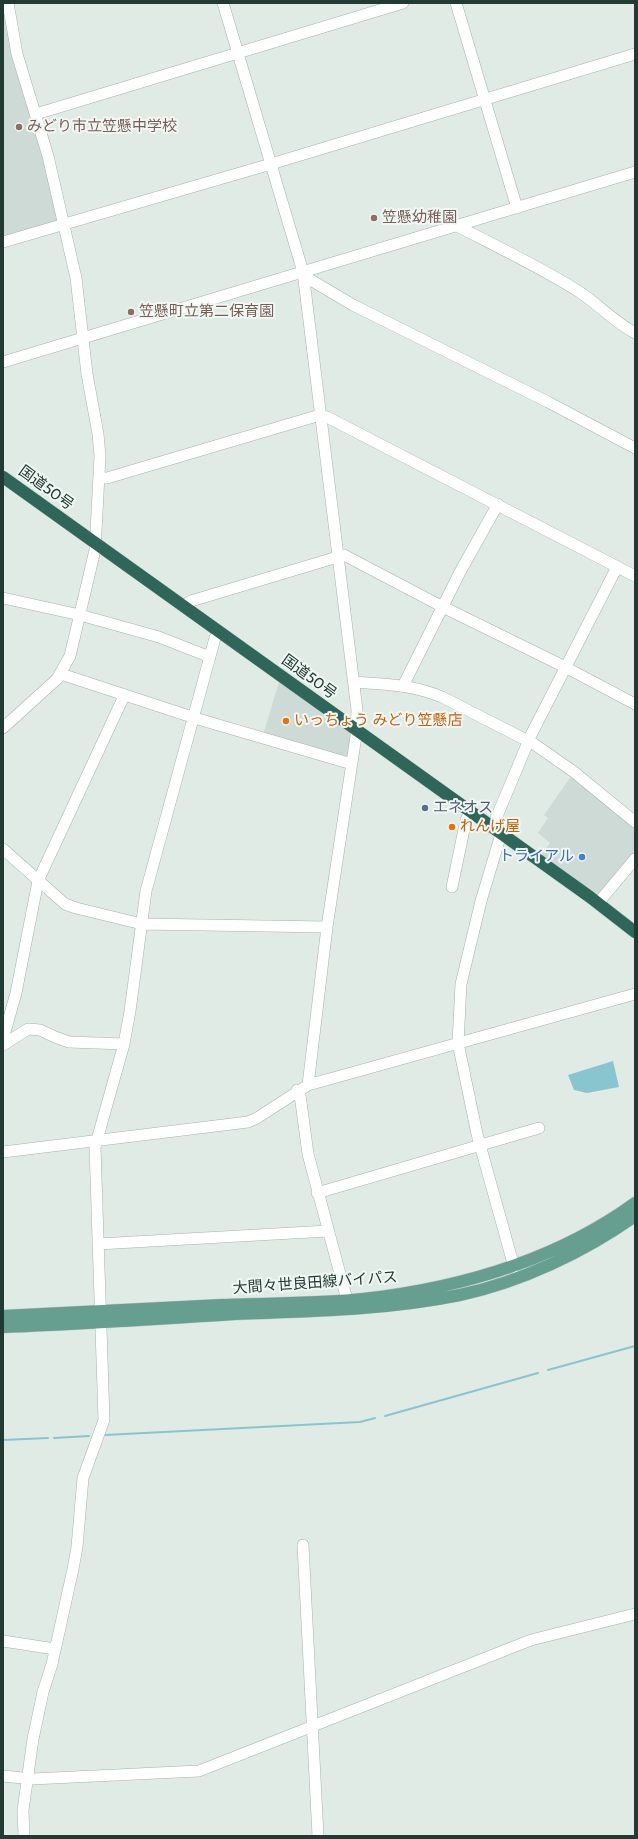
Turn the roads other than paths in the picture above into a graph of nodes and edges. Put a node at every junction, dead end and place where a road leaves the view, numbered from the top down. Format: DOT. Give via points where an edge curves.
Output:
graph roads {
  1 [pos="8,3"];
  2 [pos="223,3"];
  3 [pos="403,3"];
  4 [pos="456,3"];
  5 [pos="238,53"];
  6 [pos="635,54"];
  7 [pos="484,98"];
  8 [pos="36,114"];
  9 [pos="271,164"];
  10 [pos="635,172"];
  11 [pos="517,208"];
  12 [pos="64,224"];
  13 [pos="457,226"];
  14 [pos="3,242"];
  15 [pos="303,272"];
  16 [pos="635,333"];
  17 [pos="82,338"];
  18 [pos="3,362"];
  19 [pos="320,415"];
  20 [pos="635,448"];
  21 [pos="3,477"];
  22 [pos="100,478"];
  23 [pos="498,504"];
  24 [pos="96,543"];
  25 [pos="339,556"];
  26 [pos="617,567"];
  27 [pos="635,576"];
  28 [pos="3,598"];
  29 [pos="183,606"];
  30 [pos="442,607"];
  31 [pos="80,615"];
  32 [pos="219,632"];
  33 [pos="210,657"];
  34 [pos="565,667"];
  35 [pos="61,674"];
  36 [pos="354,682"];
  37 [pos="403,686"];
  38 [pos="124,696"];
  39 [pos="635,704"];
  40 [pos="194,718"];
  41 [pos="3,728"];
  42 [pos="357,730"];
  43 [pos="528,741"];
  44 [pos="352,764"];
  45 [pos="470,812"];
  46 [pos="635,822"];
  47 [pos="496,831"];
  48 [pos="3,849"];
  49 [pos="635,859"];
  50 [pos="38,881"];
  51 [pos="452,887"];
  52 [pos="598,903"];
  53 [pos="142,924"];
  54 [pos="327,927"];
  55 [pos="635,932"];
  56 [pos="635,994"];
  57 [pos="3,1039"];
  58 [pos="458,1043"];
  59 [pos="124,1044"];
  60 [pos="3,1046"];
  61 [pos="308,1085"];
  62 [pos="297,1090"];
  63 [pos="539,1128"];
  64 [pos="96,1140"];
  65 [pos="480,1145"];
  66 [pos="3,1152"];
  67 [pos="317,1193"];
  68 [pos="635,1203"];
  69 [pos="635,1216"];
  70 [pos="328,1231"];
  71 [pos="98,1244"];
  72 [pos="514,1267"];
  73 [pos="347,1300"];
  74 [pos="3,1316"];
  75 [pos="100,1316"];
  76 [pos="3,1327"];
  77 [pos="303,1545"];
  78 [pos="635,1614"];
  79 [pos="3,1641"];
  80 [pos="55,1649"];
  81 [pos="313,1727"];
  82 [pos="3,1776"];
  83 [pos="27,1778"];
  84 [pos="24,1836"];
  85 [pos="318,1836"];
  1 -- 8 [label="street" via="18,59"];
  2 -- 5 [label="street"];
  3 -- 5 [label="street"];
  4 -- 7 [label="street"];
  5 -- 8 [label="street"];
  5 -- 9 [label="street"];
  6 -- 7 [label="street"];
  7 -- 9 [label="street"];
  7 -- 11 [label="street"];
  8 -- 12 [label="street"];
  9 -- 12 [label="street"];
  9 -- 15 [label="street"];
  10 -- 11 [label="street"];
  11 -- 13 [label="street"];
  12 -- 14 [label="street"];
  12 -- 17 [label="street" via="77,283"];
  13 -- 15 [label="street"];
  13 -- 16 [label="street" via="555,277 590,299"];
  15 -- 17 [label="street"];
  15 -- 19 [label="street"];
  15 -- 20 [label="street" via="309,279 353,305"];
  17 -- 18 [label="street"];
  17 -- 22 [label="street" via="98,434"];
  19 -- 22 [label="street"];
  19 -- 23 [label="street"];
  19 -- 25 [label="street"];
  21 -- 24 [label="highway, 国道50号"];
  22 -- 24 [label="street"];
  23 -- 26 [label="street"];
  23 -- 30 [label="street"];
  24 -- 29 [label="highway, 国道50号"];
  24 -- 31 [label="street"];
  25 -- 29 [label="street" via="191,601"];
  25 -- 30 [label="street" via="346,556"];
  25 -- 36 [label="street"];
  26 -- 27 [label="street"];
  26 -- 34 [label="street"];
  28 -- 31 [label="street"];
  29 -- 32 [label="highway, 国道50号"];
  30 -- 34 [label="street"];
  30 -- 37 [label="street"];
  31 -- 33 [label="street" via="159,637"];
  31 -- 35 [label="street" via="72,649"];
  32 -- 33 [label="street"];
  32 -- 42 [label="highway, 国道50号"];
  33 -- 40 [label="street"];
  34 -- 39 [label="street"];
  34 -- 43 [label="street"];
  35 -- 38 [label="street"];
  35 -- 41 [label="street"];
  36 -- 37 [label="street"];
  36 -- 42 [label="street"];
  37 -- 43 [label="street" via="442,697"];
  38 -- 40 [label="street"];
  38 -- 50 [label="street"];
  40 -- 44 [label="street"];
  40 -- 53 [label="street" via="146,891"];
  42 -- 44 [label="street"];
  42 -- 45 [label="highway, 国道50号"];
  43 -- 46 [label="street" via="574,772"];
  43 -- 47 [label="street"];
  44 -- 54 [label="street"];
  45 -- 47 [label="highway, 国道50号"];
  45 -- 51 [label="street" via="466,820"];
  47 -- 52 [label="highway, 国道50号"];
  47 -- 58 [label="street" via="460,984"];
  48 -- 50 [label="street"];
  49 -- 52 [label="street"];
  50 -- 53 [label="street" via="71,907"];
  50 -- 57 [label="street" via="16,993"];
  52 -- 55 [label="highway, 国道50号"];
  53 -- 54 [label="street"];
  53 -- 59 [label="street"];
  54 -- 61 [label="street"];
  56 -- 58 [label="street"];
  58 -- 61 [label="street"];
  58 -- 65 [label="street"];
  59 -- 60 [label="street" via="69,1042 40,1030 28,1029"];
  59 -- 64 [label="street"];
  61 -- 62 [label="street"];
  62 -- 64 [label="street" via="248,1122"];
  62 -- 67 [label="street"];
  63 -- 65 [label="street"];
  64 -- 66 [label="street"];
  64 -- 71 [label="street"];
  65 -- 67 [label="street"];
  65 -- 72 [label="street"];
  67 -- 70 [label="street"];
  68 -- 72 [label="main road, 大間々世良田線バイパス" via="566,1245"];
  69 -- 75 [label="main road, 大間々世良田線バイパス" via="574,1254 499,1284 462,1295 349,1308"];
  70 -- 71 [label="street"];
  70 -- 73 [label="street"];
  71 -- 75 [label="street"];
  72 -- 73 [label="main road, 大間々世良田線バイパス" via="436,1288"];
  73 -- 75 [label="main road, 大間々世良田線バイパス"];
  74 -- 75 [label="main road, 大間々世良田線バイパス"];
  75 -- 76 [label="main road, 大間々世良田線バイパス"];
  75 -- 80 [label="street" via="104,1420 83,1478 77,1547"];
  77 -- 81 [label="street"];
  78 -- 81 [label="street" via="531,1640"];
  79 -- 80 [label="street"];
  80 -- 83 [label="street" via="40,1707"];
  81 -- 83 [label="street" via="199,1771"];
  81 -- 85 [label="street"];
  82 -- 83 [label="street"];
  83 -- 84 [label="street" via="23,1810"];
}
